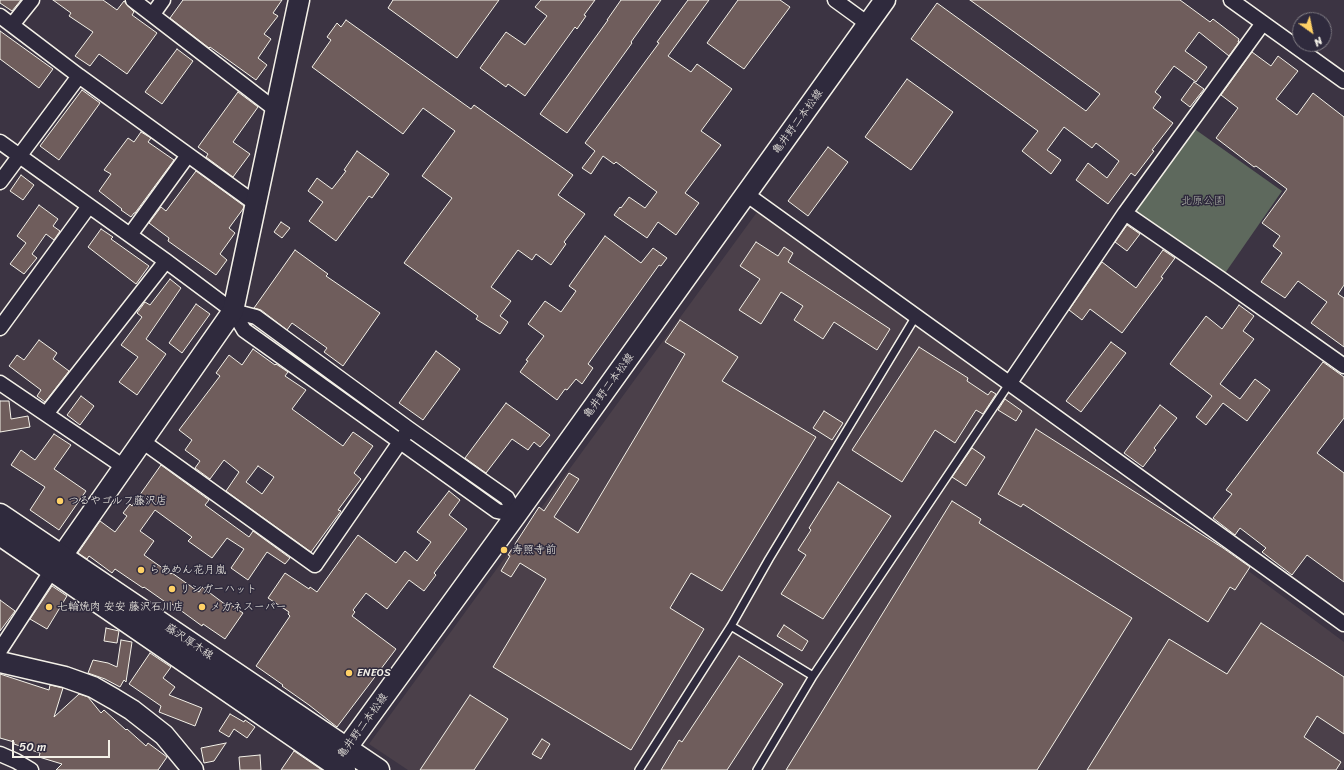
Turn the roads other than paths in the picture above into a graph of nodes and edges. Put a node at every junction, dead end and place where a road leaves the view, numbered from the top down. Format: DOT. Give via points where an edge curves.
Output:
graph roads {
  1 [pos="32,0"];
  2 [pos="133,0"];
  3 [pos="163,0"];
  4 [pos="298,0"];
  5 [pos="835,0"];
  6 [pos="885,0"];
  7 [pos="1231,0"];
  8 [pos="153,14"];
  9 [pos="0,16"];
  10 [pos="1263,23"];
  11 [pos="868,24"];
  12 [pos="12,25"];
  13 [pos="1342,75"];
  14 [pos="79,76"];
  15 [pos="276,110"];
  16 [pos="0,142"];
  17 [pos="188,155"];
  18 [pos="19,156"];
  19 [pos="0,182"];
  20 [pos="746,194"];
  21 [pos="256,204"];
  22 [pos="89,206"];
  23 [pos="1125,213"];
  24 [pos="130,235"];
  25 [pos="166,261"];
  26 [pos="233,311"];
  27 [pos="916,316"];
  28 [pos="0,328"];
  29 [pos="1344,366"];
  30 [pos="0,383"];
  31 [pos="1009,384"];
  32 [pos="46,414"];
  33 [pos="409,429"];
  34 [pos="142,441"];
  35 [pos="400,442"];
  36 [pos="124,467"];
  37 [pos="0,515"];
  38 [pos="516,515"];
  39 [pos="0,534"];
  40 [pos="56,563"];
  41 [pos="1344,624"];
  42 [pos="731,626"];
  43 [pos="0,650"];
  44 [pos="0,662"];
  45 [pos="814,676"];
  46 [pos="0,754"];
  47 [pos="339,763"];
  48 [pos="190,769"];
  49 [pos="31,770"];
  50 [pos="378,770"];
  51 [pos="639,770"];
  52 [pos="757,770"];
  1 -- 12 [label="street"];
  2 -- 8 [label="street"];
  3 -- 8 [label="street"];
  4 -- 15 [label="street"];
  5 -- 11 [label="street"];
  6 -- 11 [label="street, 亀井野二本松線"];
  7 -- 10 [label="street"];
  8 -- 15 [label="street"];
  9 -- 12 [label="street"];
  10 -- 13 [label="street"];
  10 -- 23 [label="street"];
  11 -- 20 [label="street, 亀井野二本松線"];
  12 -- 14 [label="street"];
  14 -- 17 [label="street"];
  14 -- 18 [label="street"];
  15 -- 21 [label="street"];
  16 -- 18 [label="street"];
  17 -- 21 [label="street"];
  17 -- 24 [label="street"];
  18 -- 19 [label="street"];
  18 -- 22 [label="street"];
  20 -- 27 [label="street"];
  20 -- 38 [label="street, 亀井野二本松線"];
  21 -- 26 [label="street"];
  22 -- 24 [label="street"];
  22 -- 28 [label="street"];
  23 -- 29 [label="street"];
  23 -- 31 [label="street"];
  24 -- 25 [label="street"];
  25 -- 26 [label="street"];
  25 -- 32 [label="street"];
  26 -- 33 [label="street" via="256,317"];
  26 -- 34 [label="street"];
  26 -- 35 [label="street" via="244,330"];
  27 -- 31 [label="street"];
  27 -- 42 [label="lane"];
  30 -- 32 [label="street"];
  31 -- 41 [label="street"];
  31 -- 45 [label="lane"];
  32 -- 36 [label="street"];
  33 -- 35 [label="street"];
  33 -- 38 [label="street" via="508,498"];
  34 -- 35 [label="street" via="315,565"];
  34 -- 36 [label="street"];
  35 -- 38 [label="street" via="497,511"];
  36 -- 40 [label="street"];
  37 -- 40 [label="main road, 藤沢厚木線"];
  38 -- 47 [label="street, 亀井野二本松線"];
  39 -- 40 [label="main road, 藤沢厚木線"];
  40 -- 43 [label="street"];
  40 -- 47 [label="main road, 藤沢厚木線"];
  42 -- 45 [label="lane"];
  42 -- 51 [label="lane"];
  44 -- 48 [label="street" via="66,677 93,687 132,710 164,735"];
  45 -- 52 [label="lane"];
  46 -- 49 [label="street"];
  47 -- 50 [label="main road, 藤沢厚木線"];
}
